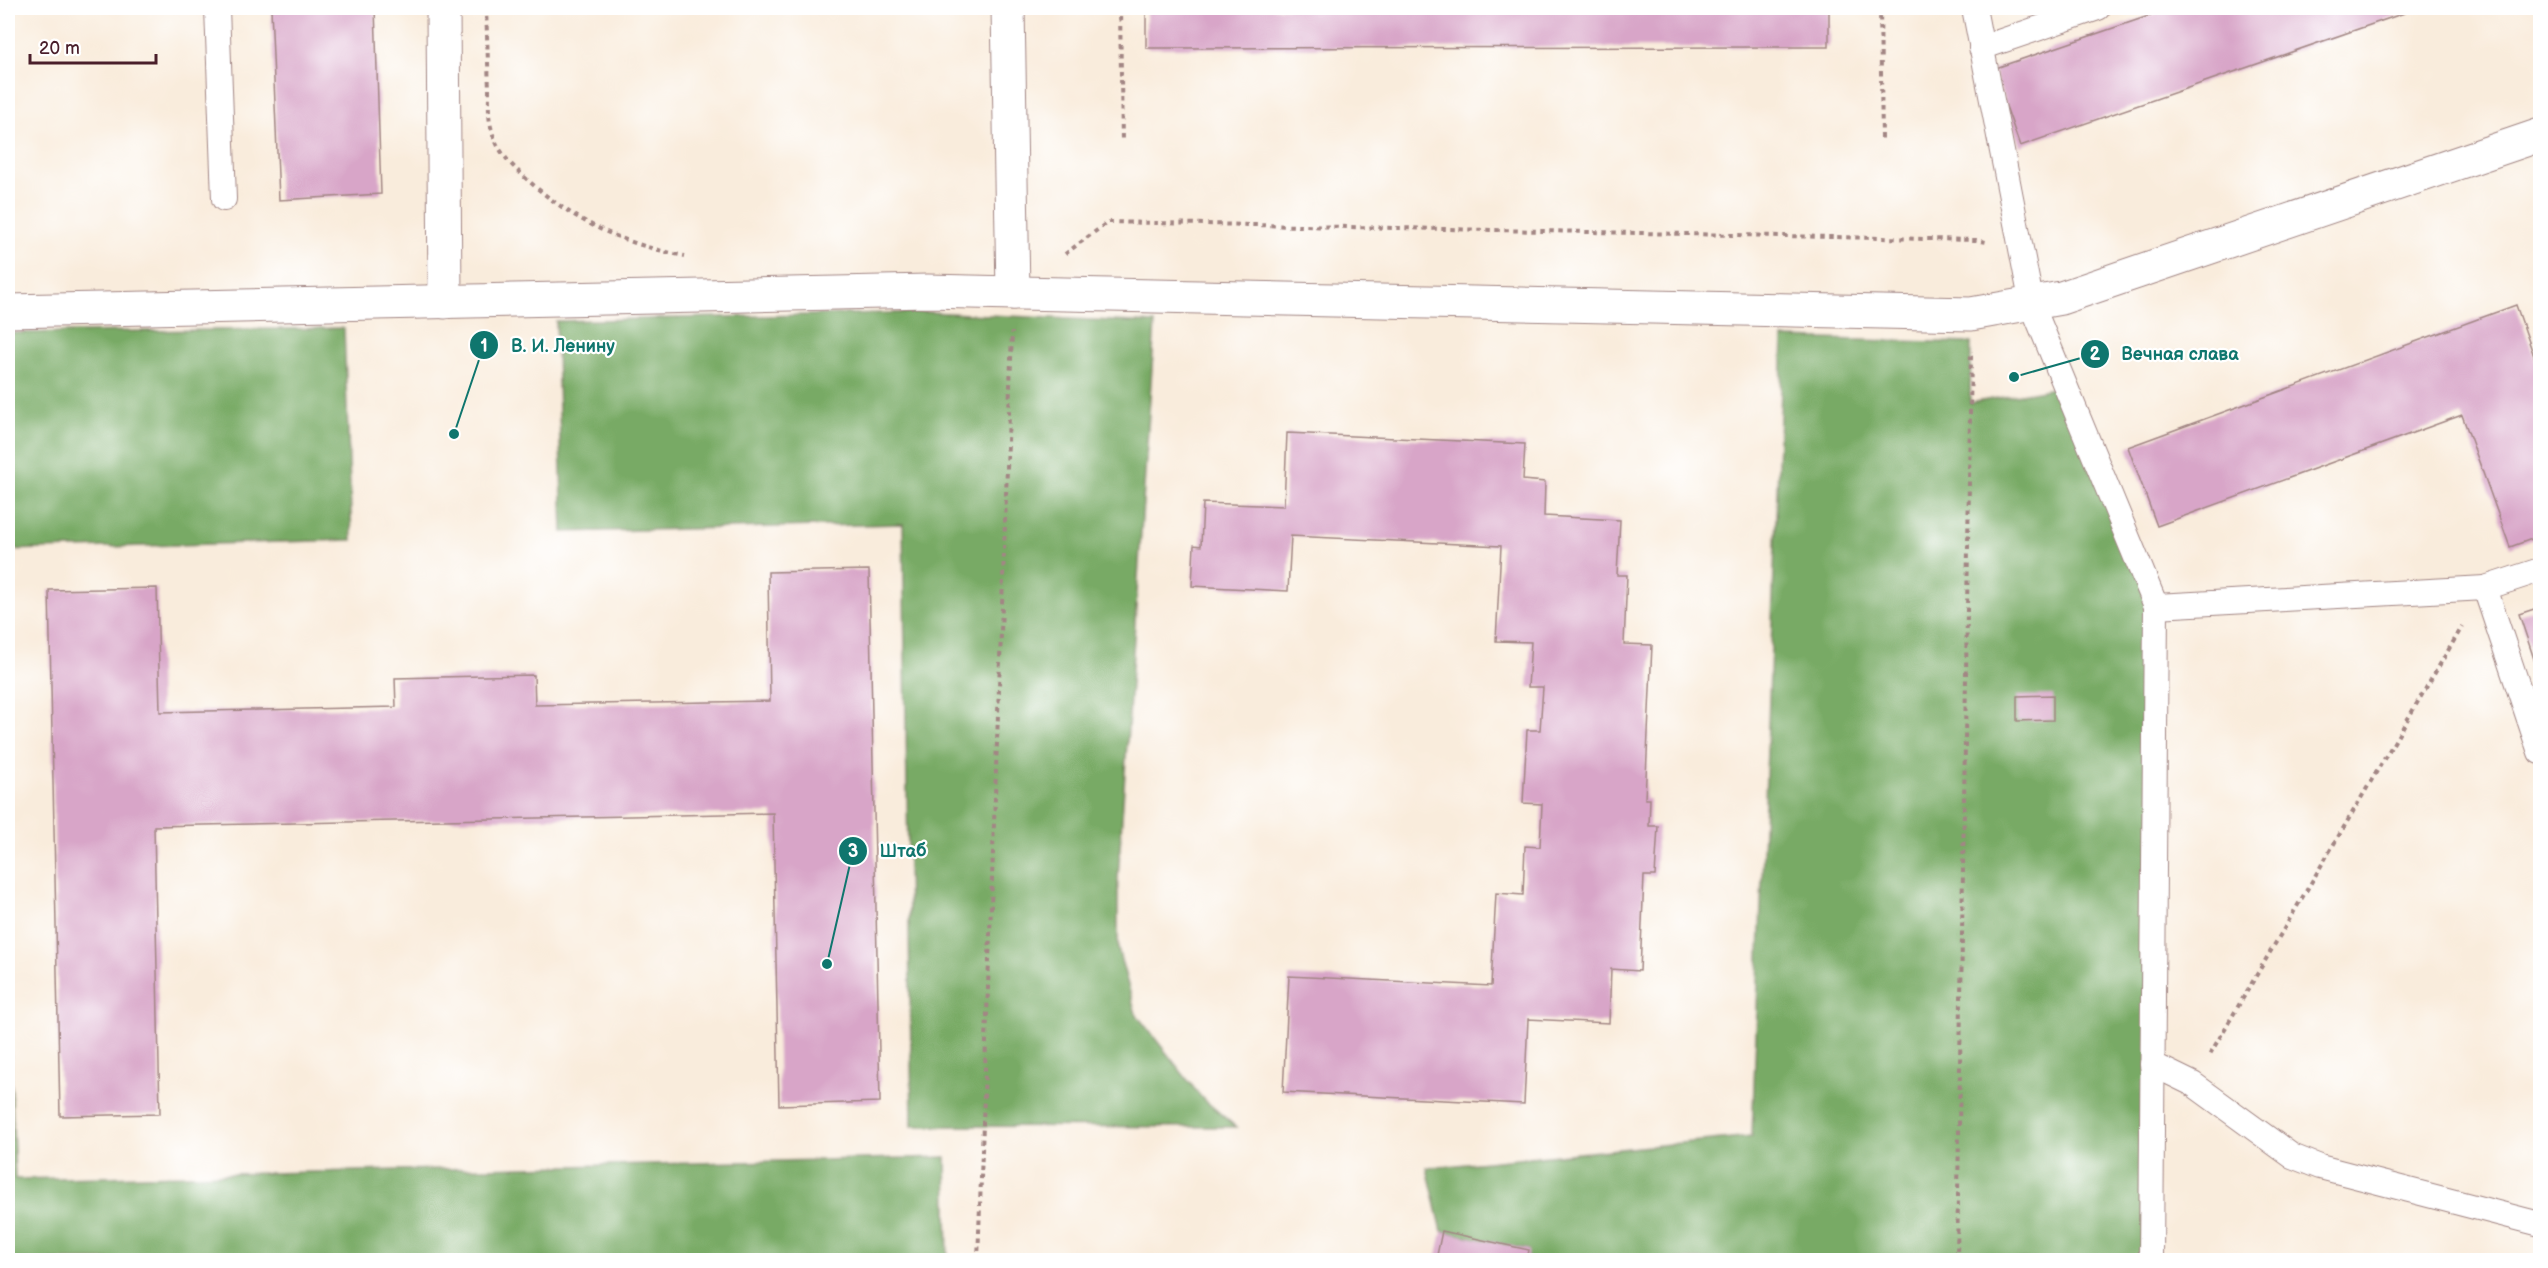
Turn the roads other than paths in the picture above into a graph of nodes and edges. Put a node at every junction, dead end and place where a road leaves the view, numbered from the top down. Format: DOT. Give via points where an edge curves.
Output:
graph roads {
  1 [pos="217,8"];
  2 [pos="443,8"];
  3 [pos="1008,8"];
  4 [pos="1974,8"];
  5 [pos="2098,8"];
  6 [pos="1981,48"];
  7 [pos="2541,135"];
  8 [pos="224,199"];
  9 [pos="1013,293"];
  10 [pos="445,302"];
  11 [pos="2032,305"];
  12 [pos="8,311"];
  13 [pos="2541,570"];
  14 [pos="2485,588"];
  15 [pos="2156,606"];
  16 [pos="2541,752"];
  17 [pos="2152,1064"];
  18 [pos="2541,1224"];
  19 [pos="2151,1260"];
  1 -- 8 [label="lane"];
  2 -- 10 [label="street"];
  3 -- 9 [label="street"];
  4 -- 6 [label="lane"];
  5 -- 6 [label="lane"];
  6 -- 11 [label="lane"];
  7 -- 11 [label="street"];
  9 -- 10 [label="street" via="928,291"];
  9 -- 11 [label="street" via="1971,314"];
  10 -- 12 [label="street"];
  11 -- 15 [label="lane"];
  13 -- 14 [label="lane"];
  14 -- 15 [label="lane"];
  14 -- 16 [label="lane"];
  15 -- 17 [label="lane"];
  17 -- 18 [label="lane" via="2193,1084 2292,1156 2320,1167"];
  17 -- 19 [label="lane"];
}
